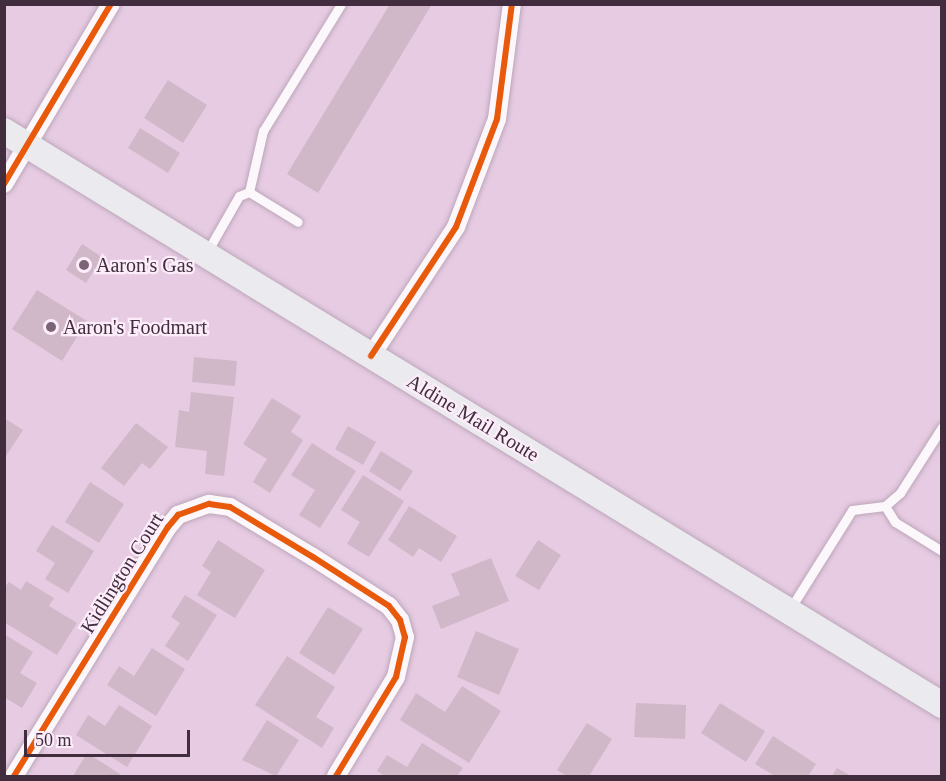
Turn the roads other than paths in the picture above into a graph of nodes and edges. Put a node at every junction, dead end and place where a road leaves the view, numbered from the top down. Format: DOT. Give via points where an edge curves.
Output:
graph roads {
  1 [pos="111,4"];
  2 [pos="341,4"];
  3 [pos="512,4"];
  4 [pos="4,131"];
  5 [pos="26,144"];
  6 [pos="4,184"];
  7 [pos="249,192"];
  8 [pos="298,222"];
  9 [pos="206,255"];
  10 [pos="371,356"];
  11 [pos="942,427"];
  12 [pos="885,506"];
  13 [pos="942,551"];
  14 [pos="788,611"];
  15 [pos="942,705"];
  16 [pos="14,777"];
  17 [pos="336,777"];
  1 -- 5 [label="street"];
  2 -- 7 [label="lane" via="263,131"];
  3 -- 10 [label="street" via="497,119 456,227"];
  4 -- 5 [label="main road, Aldine Mail Route"];
  5 -- 6 [label="street"];
  5 -- 9 [label="main road, Aldine Mail Route"];
  7 -- 8 [label="lane"];
  7 -- 9 [label="lane" via="239,196"];
  9 -- 10 [label="main road, Aldine Mail Route"];
  10 -- 14 [label="main road, Aldine Mail Route"];
  11 -- 12 [label="lane" via="900,493"];
  12 -- 13 [label="lane" via="895,522"];
  12 -- 14 [label="lane" via="852,510"];
  14 -- 15 [label="main road, Aldine Mail Route"];
  16 -- 17 [label="street, Kidlington Court" via="178,515 209,504 231,507 389,606 405,637 396,677"];
}
